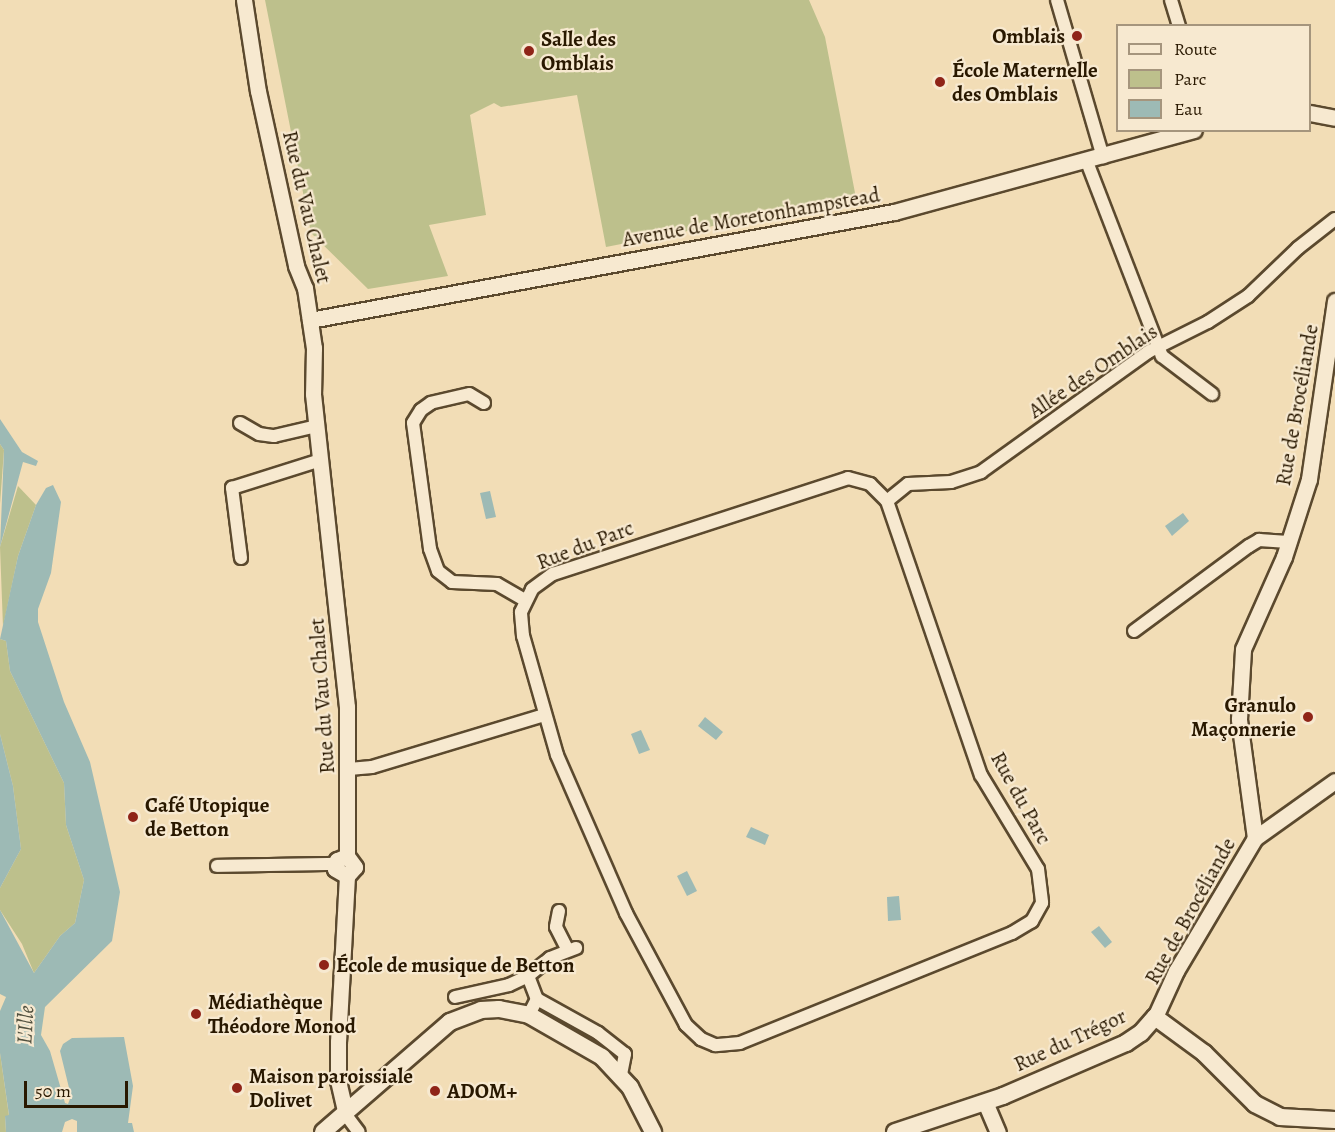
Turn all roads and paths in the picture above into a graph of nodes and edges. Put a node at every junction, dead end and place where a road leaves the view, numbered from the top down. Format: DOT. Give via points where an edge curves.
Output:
graph roads {
  1 [pos="244,0"];
  2 [pos="1058,0"];
  3 [pos="1171,0"];
  4 [pos="1178,24"];
  5 [pos="1311,113"];
  6 [pos="1335,118"];
  7 [pos="1187,132"];
  8 [pos="1103,157"];
  9 [pos="1087,162"];
  10 [pos="1335,219"];
  11 [pos="1335,301"];
  12 [pos="310,321"];
  13 [pos="1159,347"];
  14 [pos="1329,379"];
  15 [pos="1212,394"];
  16 [pos="484,403"];
  17 [pos="240,423"];
  18 [pos="317,426"];
  19 [pos="321,460"];
  20 [pos="886,501"];
  21 [pos="1287,542"];
  22 [pos="241,558"];
  23 [pos="525,600"];
  24 [pos="1134,631"];
  25 [pos="544,715"];
  26 [pos="349,769"];
  27 [pos="1335,781"];
  28 [pos="1255,838"];
  29 [pos="341,860"];
  30 [pos="217,866"];
  31 [pos="559,911"];
  32 [pos="528,976"];
  33 [pos="455,997"];
  34 [pos="537,999"];
  35 [pos="529,1015"];
  36 [pos="1155,1017"];
  37 [pos="621,1074"];
  38 [pos="985,1102"];
  39 [pos="346,1115"];
  40 [pos="1335,1120"];
  41 [pos="323,1132"];
  42 [pos="359,1132"];
  43 [pos="653,1132"];
  44 [pos="895,1132"];
  45 [pos="998,1132"];
  1 -- 12 [label="street, Rue du Vau Chalet" via="258,91"];
  2 -- 8 [label="street"];
  3 -- 4 [label="street"];
  5 -- 6 [label="street"];
  7 -- 8 [label="street, Avenue de Moretonhampstead"];
  8 -- 9 [label="street, Avenue de Moretonhampstead"];
  9 -- 12 [label="street, Avenue de Moretonhampstead" via="894,212"];
  9 -- 13 [label="street"];
  10 -- 13 [label="street, Allée des Omblais" via="1248,296"];
  11 -- 14 [label="street, Rue de Brocéliande"];
  12 -- 18 [label="street, Rue du Vau Chalet"];
  13 -- 15 [label="street" via="1162,356"];
  13 -- 20 [label="street, Allée des Omblais" via="981,472 951,482 908,484"];
  14 -- 21 [label="street, Rue de Brocéliande" via="1309,479"];
  16 -- 23 [label="street" via="469,394 431,403 416,418 412,434 426,531 432,557 444,577 452,582 497,584"];
  17 -- 18 [label="street" via="259,434 274,436"];
  18 -- 19 [label="street, Rue du Vau Chalet"];
  19 -- 22 [label="street" via="232,488"];
  19 -- 26 [label="street, Rue du Vau Chalet" via="346,687"];
  20 -- 23 [label="street, Rue du Parc" via="865,481 832,480 553,574 536,585"];
  20 -- 25 [label="street, Rue du Parc" via="981,775 1040,873 1042,903 1023,928 740,1043 722,1046 706,1042 686,1024 626,913 571,790"];
  21 -- 24 [label="street" via="1259,540"];
  21 -- 28 [label="street, Rue de Brocéliande" via="1254,617 1240,672 1240,726"];
  23 -- 25 [label="street, Rue du Parc" via="521,627"];
  25 -- 26 [label="street" via="372,767"];
  26 -- 29 [label="street, Rue du Vau Chalet"];
  27 -- 28 [label="street"];
  28 -- 36 [label="street, Rue de Brocéliande" via="1176,971"];
  29 -- 30 [label="street"];
  29 -- 39 [label="street, Rue du Vau Chalet" via="355,867 347,876 338,1081"];
  31 -- 32 [label="street" via="556,927 572,948"];
  32 -- 33 [label="street" via="509,985"];
  32 -- 34 [label="street"];
  34 -- 35 [label="street"];
  34 -- 37 [label="street" via="598,1033 625,1054"];
  35 -- 37 [label="main road" via="602,1057"];
  35 -- 39 [label="main road" via="482,1010 450,1022"];
  36 -- 38 [label="main road, Rue du Trégor" via="1142,1033 1126,1043"];
  36 -- 40 [label="main road, Rue du Trégor" via="1204,1053 1255,1104 1280,1117"];
  37 -- 43 [label="main road"];
  38 -- 44 [label="main road, Rue du Trégor"];
  38 -- 45 [label="street"];
  39 -- 41 [label="main road"];
  39 -- 42 [label="street"];
}
